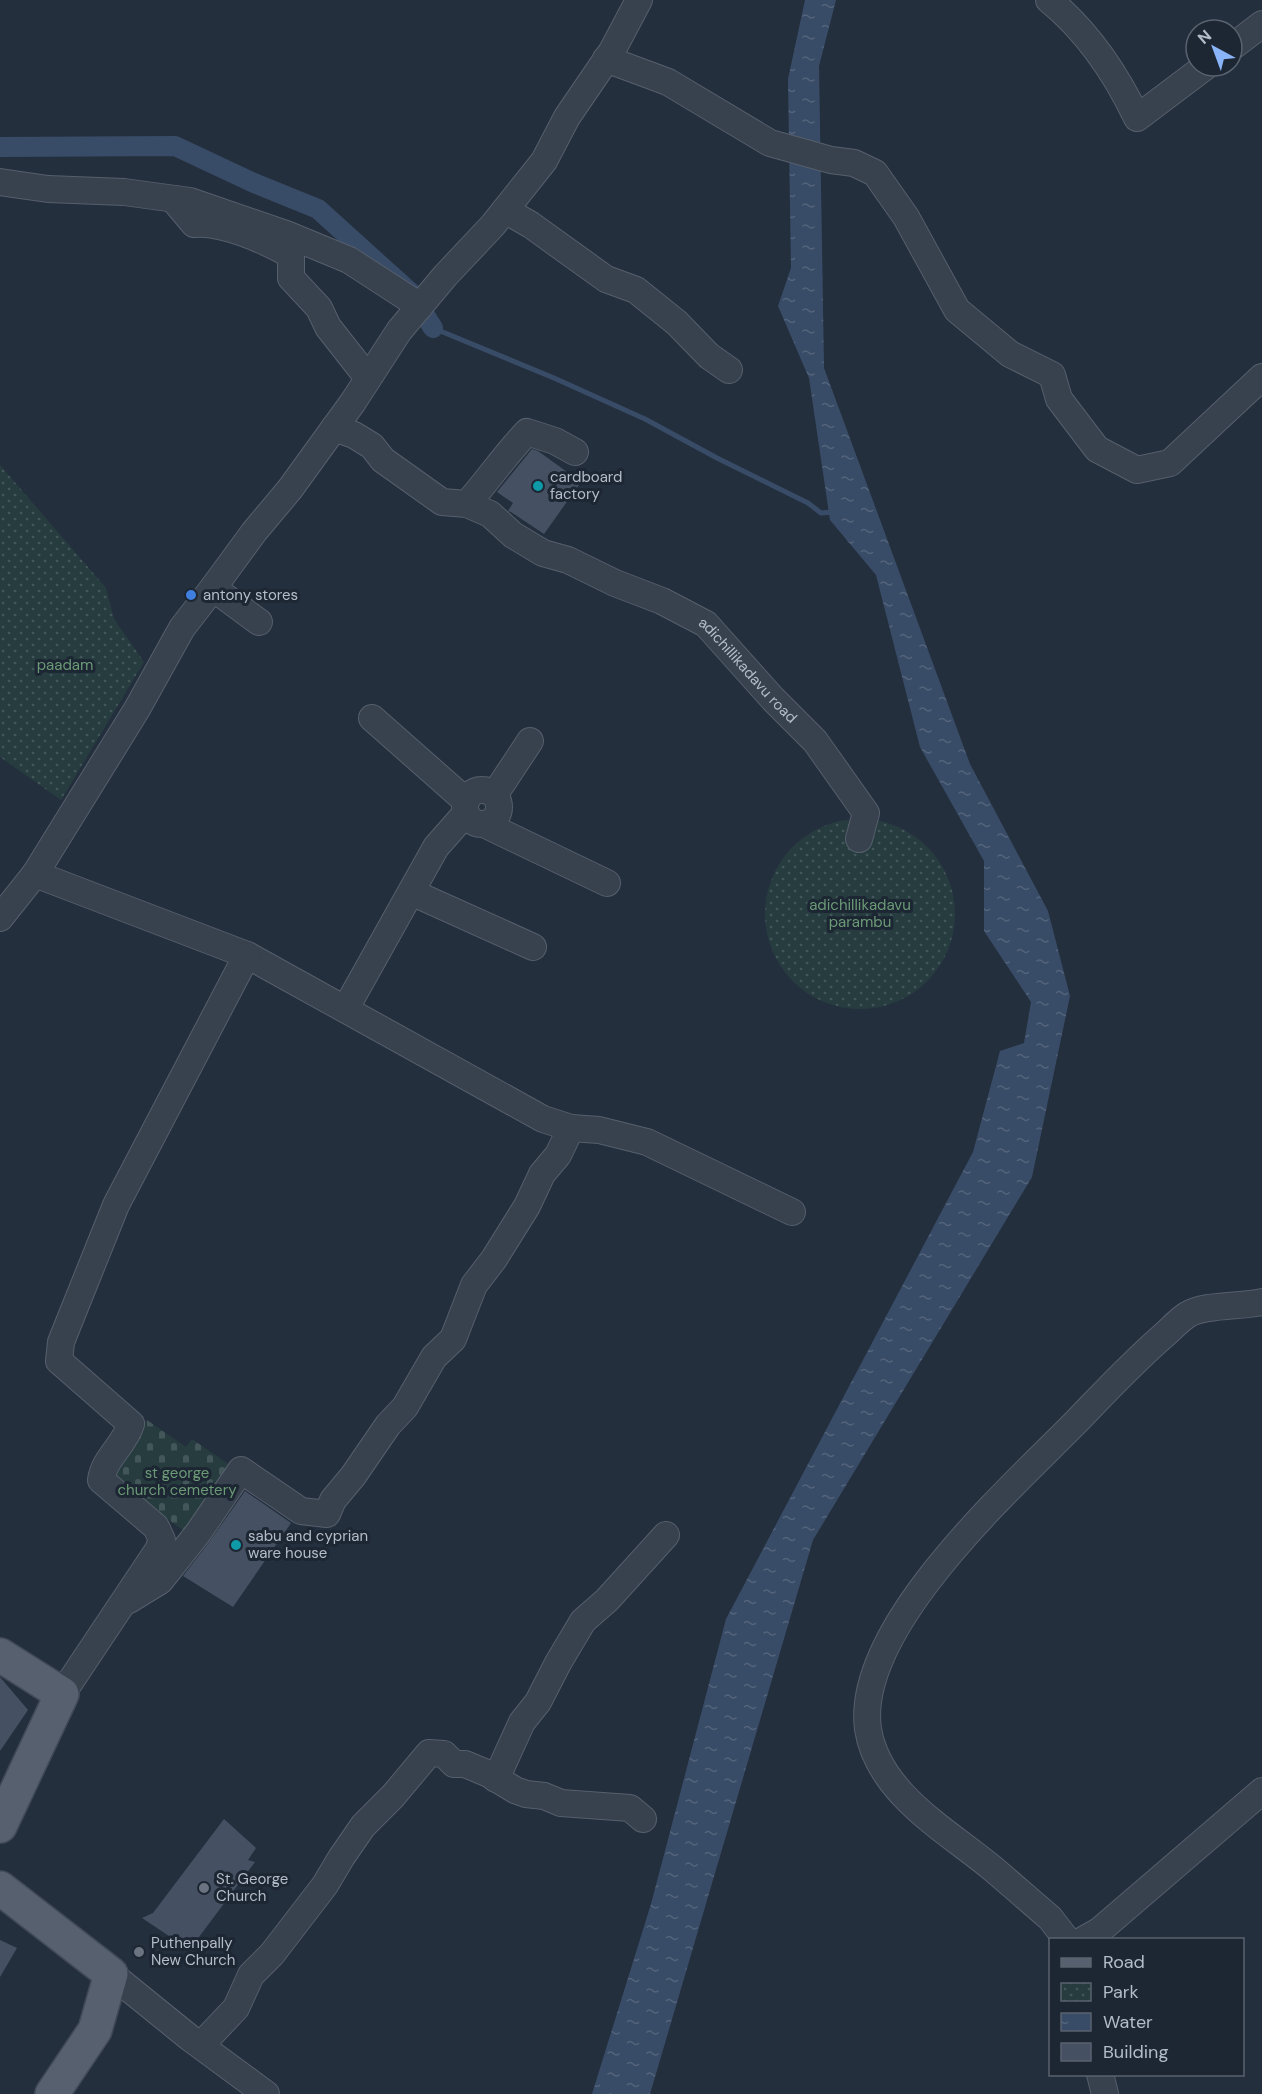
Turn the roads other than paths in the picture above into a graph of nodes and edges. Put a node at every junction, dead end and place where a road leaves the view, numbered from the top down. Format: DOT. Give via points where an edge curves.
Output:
graph roads {
  1 [pos="639,0"];
  2 [pos="1049,0"];
  3 [pos="1262,24"];
  4 [pos="1244,38"];
  5 [pos="606,59"];
  6 [pos="1190,78"];
  7 [pos="0,182"];
  8 [pos="173,199"];
  9 [pos="505,210"];
  10 [pos="420,306"];
  11 [pos="729,370"];
  12 [pos="1262,377"];
  13 [pos="368,378"];
  14 [pos="334,428"];
  15 [pos="575,452"];
  16 [pos="467,504"];
  17 [pos="213,588"];
  18 [pos="259,622"];
  19 [pos="372,718"];
  20 [pos="530,741"];
  21 [pos="472,813"];
  22 [pos="859,838"];
  23 [pos="35,874"];
  24 [pos="607,883"];
  25 [pos="411,892"];
  26 [pos="0,918"];
  27 [pos="533,947"];
  28 [pos="247,955"];
  29 [pos="346,1008"];
  30 [pos="571,1128"];
  31 [pos="792,1212"];
  32 [pos="1262,1302"];
  33 [pos="666,1535"];
  34 [pos="121,1605"];
  35 [pos="0,1655"];
  36 [pos="62,1694"];
  37 [pos="496,1779"];
  38 [pos="1262,1791"];
  39 [pos="643,1819"];
  40 [pos="0,1826"];
  41 [pos="0,1888"];
  42 [pos="1065,1938"];
  43 [pos="1087,1938"];
  44 [pos="111,1974"];
  45 [pos="201,2045"];
  46 [pos="1100,2076"];
  47 [pos="52,2094"];
  48 [pos="266,2094"];
  49 [pos="1105,2094"];
  1 -- 5 [label="street"];
  2 -- 6 [label="street" via="1097,51 1121,85 1137,118"];
  3 -- 4 [label="street"];
  5 -- 9 [label="street" via="567,117 544,161"];
  5 -- 12 [label="street" via="668,82 770,142 854,163 874,173 906,217 957,310 1010,354 1052,375 1059,399 1097,449 1137,470 1170,463"];
  7 -- 8 [label="street"];
  8 -- 10 [label="street" via="190,201 286,234 349,260"];
  8 -- 13 [label="street" via="194,224 206,223 268,242 291,255 291,278 319,308 328,327"];
  9 -- 10 [label="street"];
  9 -- 11 [label="street" via="606,279 636,290"];
  10 -- 13 [label="street"];
  13 -- 14 [label="street"];
  14 -- 16 [label="street" via="372,446 383,460 442,502"];
  14 -- 17 [label="street"];
  15 -- 16 [label="street" via="527,432"];
  16 -- 22 [label="street, adichillikadavu road" via="490,514 513,535 543,553 568,560 706,624 822,750 866,813"];
  17 -- 18 [label="street"];
  17 -- 23 [label="street" via="182,628"];
  19 -- 21 [label="street"];
  20 -- 21 [label="street" via="495,794 500,804 498,816 494,820"];
  21 -- 24 [label="street"];
  21 -- 25 [label="street" via="436,848"];
  23 -- 26 [label="street"];
  23 -- 28 [label="street"];
  25 -- 27 [label="street"];
  25 -- 29 [label="street"];
  28 -- 29 [label="street"];
  28 -- 34 [label="street" via="116,1205 60,1342 59,1361 131,1424 127,1437 103,1468 101,1480 156,1527 162,1540"];
  29 -- 30 [label="street" via="543,1119"];
  30 -- 31 [label="street" via="599,1130 647,1142"];
  30 -- 34 [label="street" via="494,1259 474,1285 453,1339 434,1357 405,1407 333,1500 327,1514 301,1511 241,1470 160,1581"];
  32 -- 42 [label="street" via="1188,1314 1144,1353 924,1583 895,1627 874,1675 868,1699 868,1729 892,1782 916,1807 1050,1918"];
  33 -- 37 [label="street" via="583,1621 538,1702 522,1722"];
  34 -- 36 [label="street"];
  35 -- 36 [label="main road"];
  36 -- 40 [label="main road"];
  37 -- 39 [label="street" via="515,1790 561,1803 630,1808"];
  37 -- 45 [label="street" via="465,1764 454,1764 444,1754 429,1753 363,1826 325,1885 251,1975 236,2008"];
  38 -- 43 [label="street" via="1100,1931"];
  41 -- 44 [label="main road"];
  44 -- 45 [label="street"];
  44 -- 47 [label="main road" via="95,2030"];
  45 -- 48 [label="street"];
  46 -- 49 [label="street"];
}
